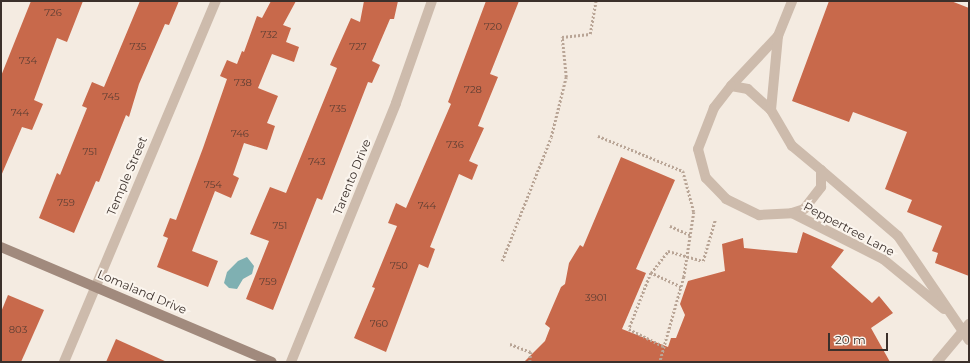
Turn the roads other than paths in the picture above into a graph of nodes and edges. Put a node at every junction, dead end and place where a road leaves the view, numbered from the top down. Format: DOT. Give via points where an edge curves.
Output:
graph roads {
  1 [pos="216,1"];
  2 [pos="432,1"];
  3 [pos="792,1"];
  4 [pos="778,36"];
  5 [pos="731,86"];
  6 [pos="771,110"];
  7 [pos="821,170"];
  8 [pos="792,213"];
  9 [pos="1,247"];
  10 [pos="96,286"];
  11 [pos="950,314"];
  12 [pos="967,332"];
  13 [pos="64,362"];
  14 [pos="272,362"];
  15 [pos="291,362"];
  16 [pos="937,362"];
  1 -- 10 [label="street, Temple Street"];
  2 -- 15 [label="street, Tarento Drive" via="396,103"];
  3 -- 4 [label="street, Peppertree Lane"];
  4 -- 5 [label="street, Peppertree Lane"];
  4 -- 6 [label="street, Peppertree Lane"];
  5 -- 6 [label="street, Peppertree Lane" via="748,89"];
  5 -- 8 [label="street, Peppertree Lane" via="714,108 698,149 706,178 726,199 760,215"];
  6 -- 7 [label="street, Peppertree Lane" via="792,146"];
  7 -- 8 [label="street, Peppertree Lane" via="821,187 804,209"];
  7 -- 11 [label="street, Peppertree Lane" via="898,236"];
  8 -- 11 [label="street, Peppertree Lane" via="883,259"];
  9 -- 10 [label="street, Lomaland Drive"];
  10 -- 13 [label="street, Temple Street"];
  10 -- 14 [label="street, Lomaland Drive"];
  11 -- 12 [label="street, Peppertree Lane"];
  12 -- 16 [label="street"];
}
